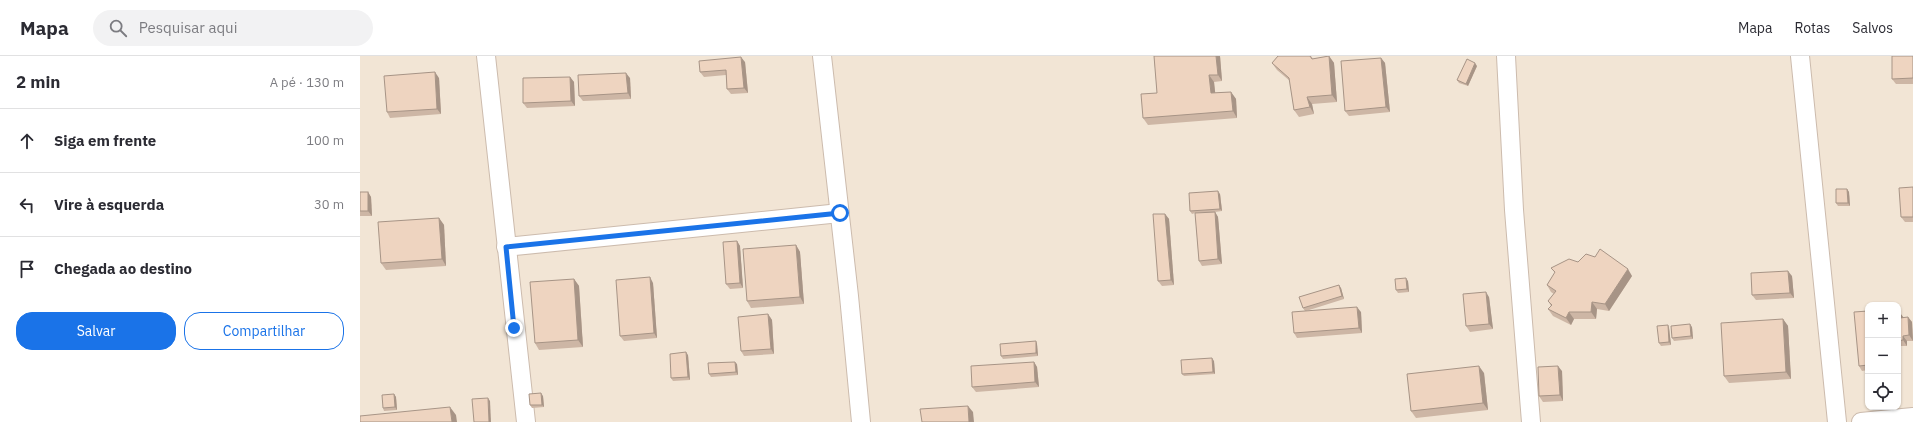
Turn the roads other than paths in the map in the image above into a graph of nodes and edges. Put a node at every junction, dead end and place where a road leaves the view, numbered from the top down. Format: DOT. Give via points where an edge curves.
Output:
graph roads {
  1 [pos="486,56"];
  2 [pos="822,56"];
  3 [pos="1506,56"];
  4 [pos="1800,56"];
  5 [pos="840,213"];
  6 [pos="506,247"];
  7 [pos="1913,417"];
  8 [pos="526,422"];
  9 [pos="861,422"];
  10 [pos="1531,422"];
  11 [pos="1837,422"];
  12 [pos="1861,422"];
  1 -- 6 [label="street"];
  2 -- 5 [label="street"];
  3 -- 10 [label="street" via="1514,210"];
  4 -- 11 [label="street"];
  5 -- 6 [label="street"];
  5 -- 9 [label="street"];
  6 -- 8 [label="street"];
  7 -- 12 [label="street"];
}
